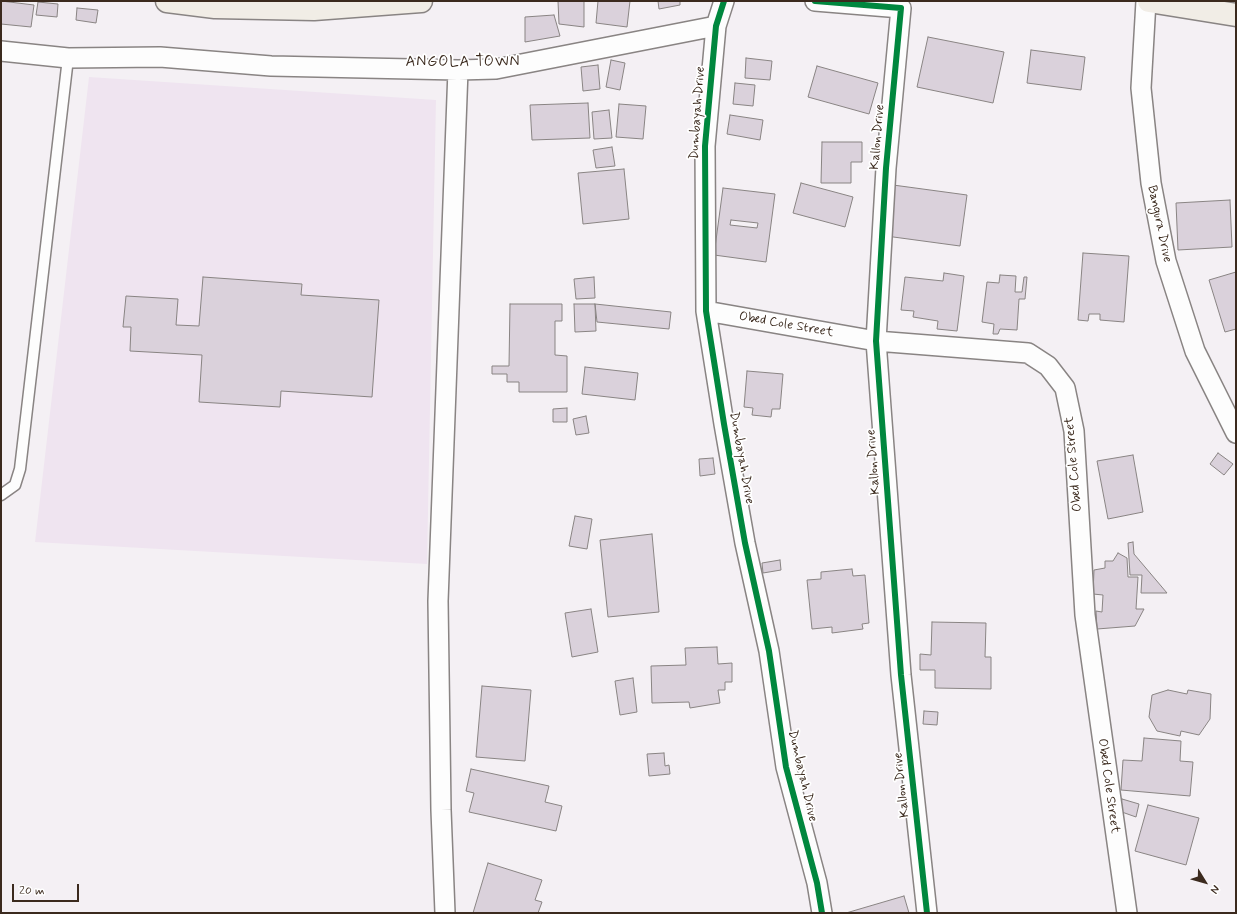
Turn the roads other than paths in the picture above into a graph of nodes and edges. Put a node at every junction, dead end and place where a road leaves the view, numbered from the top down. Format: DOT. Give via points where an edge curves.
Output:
graph roads {
  1 [pos="168,1"];
  2 [pos="421,1"];
  3 [pos="724,1"];
  4 [pos="815,1"];
  5 [pos="1146,1"];
  6 [pos="1149,1"];
  7 [pos="1236,15"];
  8 [pos="716,26"];
  9 [pos="1,51"];
  10 [pos="68,58"];
  11 [pos="458,70"];
  12 [pos="706,311"];
  13 [pos="876,341"];
  14 [pos="1236,434"];
  15 [pos="1,495"];
  16 [pos="445,913"];
  17 [pos="822,913"];
  18 [pos="927,913"];
  19 [pos="1127,913"];
  1 -- 2 [label="main road" via="216,7 314,9"];
  3 -- 8 [label="street, Dumbayah Drive"];
  4 -- 13 [label="street, Kallon Drive" via="901,8 886,168"];
  5 -- 14 [label="street, Bangura Drive" via="1141,88 1150,183 1166,261 1195,350"];
  6 -- 7 [label="main road"];
  8 -- 11 [label="street" via="496,69"];
  8 -- 12 [label="street, Dumbayah Drive" via="705,146"];
  9 -- 10 [label="street"];
  10 -- 11 [label="street" via="160,57 271,66"];
  10 -- 15 [label="lane" via="20,469 15,485"];
  11 -- 16 [label="street" via="438,601"];
  12 -- 13 [label="street, Obed Cole Street"];
  12 -- 17 [label="street, Dumbayah Drive" via="737,498 769,651 786,767"];
  13 -- 18 [label="street, Kallon Drive" via="901,675"];
  13 -- 19 [label="street, Obed Cole Street" via="1028,353 1048,366 1065,388 1074,431 1085,614"];
}
